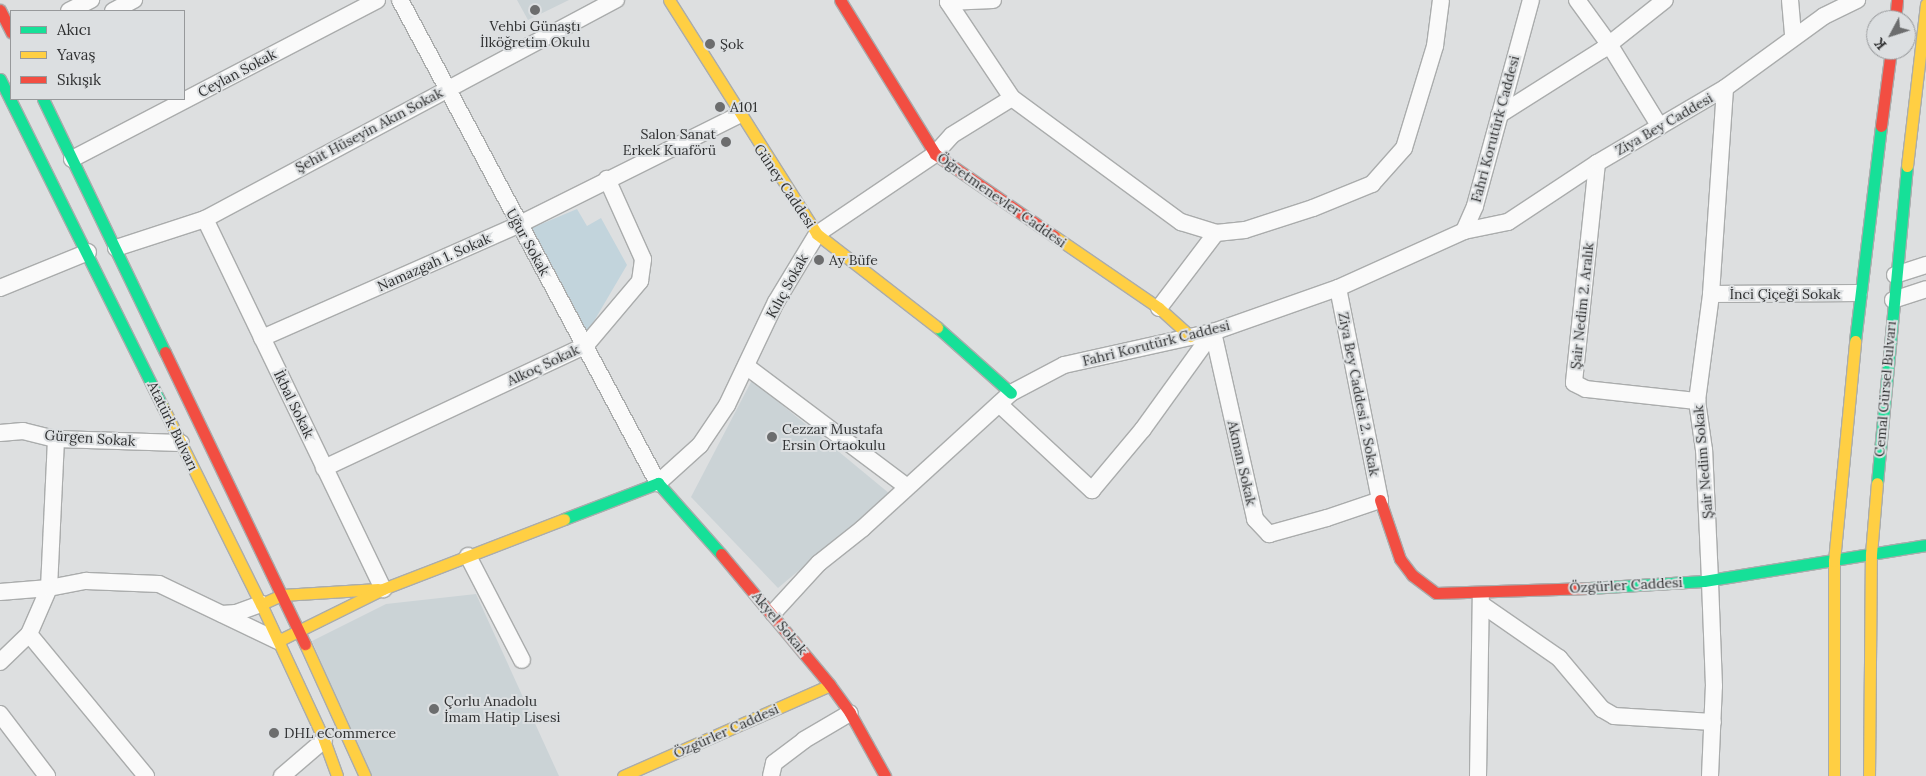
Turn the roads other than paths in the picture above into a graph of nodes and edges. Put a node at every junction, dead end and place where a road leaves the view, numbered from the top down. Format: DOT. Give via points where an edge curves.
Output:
graph roads {
  1 [pos="91,0"];
  2 [pos="134,0"];
  3 [pos="377,0"];
  4 [pos="400,0"];
  5 [pos="616,0"];
  6 [pos="669,0"];
  7 [pos="840,0"];
  8 [pos="993,0"];
  9 [pos="1441,0"];
  10 [pos="1531,0"];
  11 [pos="1577,0"];
  12 [pos="1665,0"];
  13 [pos="1790,0"];
  14 [pos="1857,0"];
  15 [pos="0,10"];
  16 [pos="71,10"];
  17 [pos="114,10"];
  18 [pos="1926,10"];
  19 [pos="10,30"];
  20 [pos="1793,36"];
  21 [pos="1609,44"];
  22 [pos="1890,60"];
  23 [pos="0,79"];
  24 [pos="1725,88"];
  25 [pos="445,89"];
  26 [pos="1012,98"];
  27 [pos="10,99"];
  28 [pos="11,100"];
  29 [pos="43,100"];
  30 [pos="738,115"];
  31 [pos="1499,115"];
  32 [pos="1660,127"];
  33 [pos="935,154"];
  34 [pos="72,159"];
  35 [pos="1597,163"];
  36 [pos="607,179"];
  37 [pos="205,219"];
  38 [pos="518,225"];
  39 [pos="1464,231"];
  40 [pos="1216,232"];
  41 [pos="817,234"];
  42 [pos="116,248"];
  43 [pos="88,252"];
  44 [pos="1926,265"];
  45 [pos="1895,274"];
  46 [pos="0,288"];
  47 [pos="1338,288"];
  48 [pos="1926,289"];
  49 [pos="1859,293"];
  50 [pos="1711,294"];
  51 [pos="1893,300"];
  52 [pos="1159,308"];
  53 [pos="1213,332"];
  54 [pos="1190,336"];
  55 [pos="262,338"];
  56 [pos="586,345"];
  57 [pos="746,366"];
  58 [pos="1011,393"];
  59 [pos="1697,401"];
  60 [pos="999,404"];
  61 [pos="0,433"];
  62 [pos="56,439"];
  63 [pos="182,443"];
  64 [pos="324,468"];
  65 [pos="658,483"];
  66 [pos="907,487"];
  67 [pos="1380,500"];
  68 [pos="1926,545"];
  69 [pos="1871,554"];
  70 [pos="468,556"];
  71 [pos="1834,561"];
  72 [pos="1710,580"];
  73 [pos="49,588"];
  74 [pos="383,589"];
  75 [pos="0,592"];
  76 [pos="282,595"];
  77 [pos="1481,598"];
  78 [pos="260,604"];
  79 [pos="773,612"];
  80 [pos="222,614"];
  81 [pos="299,631"];
  82 [pos="29,634"];
  83 [pos="278,641"];
  84 [pos="522,660"];
  85 [pos="0,662"];
  86 [pos="830,685"];
  87 [pos="850,713"];
  88 [pos="0,714"];
  89 [pos="1712,722"];
  90 [pos="324,740"];
  91 [pos="47,776"];
  92 [pos="146,776"];
  93 [pos="282,776"];
  94 [pos="337,776"];
  95 [pos="365,776"];
  96 [pos="623,776"];
  97 [pos="771,776"];
  98 [pos="885,776"];
  99 [pos="1478,776"];
  100 [pos="1710,776"];
  101 [pos="1834,776"];
  102 [pos="1869,776"];
  1 -- 16 [label="street"];
  2 -- 17 [label="street"];
  3 -- 34 [label="street, Ceylan Sokak"];
  4 -- 25 [label="street, Uğur Sokak"];
  5 -- 25 [label="street, Şehit Hüseyin Akın Sokak"];
  6 -- 30 [label="street, Güney Caddesi"];
  7 -- 33 [label="street, Öğretmenevler Caddesi"];
  8 -- 26 [label="street" via="948,2"];
  9 -- 40 [label="street" via="1435,46 1404,148 1372,184 1246,230"];
  10 -- 31 [label="street, Fahri Korutürk Caddesi"];
  11 -- 21 [label="street"];
  12 -- 21 [label="street"];
  13 -- 20 [label="street"];
  14 -- 20 [label="street, Ziya Bey Caddesi"];
  15 -- 19 [label="street"];
  18 -- 45 [label="street, Cemal Gürsel Bulvarı"];
  20 -- 24 [label="street, Ziya Bey Caddesi"];
  21 -- 31 [label="street"];
  21 -- 32 [label="street"];
  22 -- 49 [label="street"];
  23 -- 27 [label="street, Atatürk Bulvarı"];
  24 -- 32 [label="street, Ziya Bey Caddesi"];
  24 -- 50 [label="street, Şair Nedim Sokak"];
  25 -- 37 [label="street, Şehit Hüseyin Akın Sokak"];
  25 -- 38 [label="street, Uğur Sokak"];
  26 -- 33 [label="street, Kılıç Sokak" via="952,135"];
  26 -- 40 [label="street" via="1181,222"];
  28 -- 43 [label="street, Atatürk Bulvarı"];
  29 -- 34 [label="street, Atatürk Bulvarı"];
  30 -- 36 [label="street, Namazgah 1. Sokak"];
  30 -- 41 [label="street, Güney Caddesi"];
  31 -- 39 [label="street, Fahri Korutürk Caddesi" via="1475,206"];
  32 -- 35 [label="street, Ziya Bey Caddesi"];
  33 -- 41 [label="street, Kılıç Sokak"];
  33 -- 52 [label="street, Öğretmenevler Caddesi"];
  34 -- 42 [label="street, Atatürk Bulvarı"];
  35 -- 39 [label="street, Ziya Bey Caddesi" via="1508,222"];
  35 -- 59 [label="street, Şair Nedim 2. Aralık" via="1574,384 1586,389"];
  36 -- 38 [label="street, Namazgah 1. Sokak"];
  36 -- 56 [label="street, Alkoç Sokak" via="643,259 640,281"];
  37 -- 42 [label="street, Şehit Hüseyin Akın Sokak"];
  37 -- 55 [label="street, İkbal Sokak"];
  38 -- 55 [label="street, Namazgah 1. Sokak"];
  38 -- 56 [label="street, Uğur Sokak"];
  39 -- 47 [label="street, Fahri Korutürk Caddesi"];
  40 -- 52 [label="street"];
  41 -- 57 [label="street, Kılıç Sokak" via="776,302"];
  41 -- 58 [label="street, Güney Caddesi" via="950,337"];
  42 -- 76 [label="street, Atatürk Bulvarı"];
  43 -- 46 [label="street"];
  43 -- 63 [label="street, Atatürk Bulvarı"];
  44 -- 45 [label="street"];
  45 -- 51 [label="street, Cemal Gürsel Bulvarı"];
  47 -- 53 [label="street, Fahri Korutürk Caddesi"];
  47 -- 67 [label="street, Ziya Bey Caddesi 2. Sokak"];
  48 -- 51 [label="street"];
  49 -- 50 [label="street, İnci Çiçeği Sokak"];
  49 -- 71 [label="street"];
  50 -- 59 [label="street, Şair Nedim Sokak"];
  51 -- 69 [label="street, Cemal Gürsel Bulvarı"];
  52 -- 54 [label="street, Öğretmenevler Caddesi"];
  53 -- 54 [label="street, Fahri Korutürk Caddesi"];
  53 -- 60 [label="street" via="1143,429 1092,490"];
  53 -- 67 [label="street, Akman Sokak" via="1248,497 1255,519 1269,534"];
  54 -- 58 [label="street, Fahri Korutürk Caddesi" via="1064,365"];
  55 -- 64 [label="street, İkbal Sokak"];
  56 -- 64 [label="street, Alkoç Sokak"];
  56 -- 65 [label="street, Uğur Sokak"];
  57 -- 65 [label="street, Kılıç Sokak" via="727,405 700,445"];
  57 -- 66 [label="street"];
  58 -- 60 [label="street, Fahri Korutürk Caddesi"];
  59 -- 72 [label="street, Şair Nedim Sokak" via="1704,450"];
  60 -- 66 [label="street, Fahri Korutürk Caddesi"];
  61 -- 62 [label="street, Gürgen Sokak" via="24,431"];
  62 -- 63 [label="street, Gürgen Sokak"];
  62 -- 73 [label="street"];
  63 -- 78 [label="street, Atatürk Bulvarı"];
  64 -- 74 [label="street, İkbal Sokak"];
  65 -- 70 [label="street"];
  65 -- 79 [label="street, Akyel Sokak"];
  66 -- 79 [label="street, Fahri Korutürk Caddesi" via="819,563"];
  67 -- 77 [label="street, Özgürler Caddesi" via="1400,559 1412,576 1436,593"];
  68 -- 69 [label="street, Özgürler Caddesi"];
  69 -- 71 [label="street, Özgürler Caddesi"];
  69 -- 102 [label="street, Cemal Gürsel Bulvarı"];
  70 -- 74 [label="street"];
  70 -- 84 [label="street"];
  71 -- 72 [label="street, Özgürler Caddesi"];
  71 -- 101 [label="street"];
  72 -- 77 [label="street, Özgürler Caddesi"];
  72 -- 89 [label="street, Şair Nedim Sokak"];
  73 -- 75 [label="street"];
  73 -- 80 [label="street" via="86,581 159,584"];
  73 -- 82 [label="street"];
  74 -- 76 [label="street"];
  74 -- 81 [label="street"];
  76 -- 78 [label="street"];
  76 -- 81 [label="street, Atatürk Bulvarı"];
  77 -- 89 [label="street" via="1559,658 1608,713 1641,720"];
  77 -- 99 [label="street"];
  78 -- 80 [label="street" via="236,613"];
  78 -- 83 [label="street, Atatürk Bulvarı"];
  79 -- 86 [label="street, Akyel Sokak"];
  80 -- 83 [label="street"];
  81 -- 83 [label="street"];
  81 -- 95 [label="street, Atatürk Bulvarı"];
  82 -- 85 [label="street"];
  82 -- 92 [label="street"];
  83 -- 90 [label="street, Atatürk Bulvarı"];
  86 -- 87 [label="street, Akyel Sokak"];
  86 -- 96 [label="street, Özgürler Caddesi"];
  87 -- 97 [label="street" via="804,740 774,763"];
  87 -- 98 [label="street, Akyel Sokak"];
  88 -- 91 [label="street"];
  89 -- 100 [label="street, Şair Nedim Sokak"];
  90 -- 93 [label="street"];
  90 -- 94 [label="street, Atatürk Bulvarı"];
}
